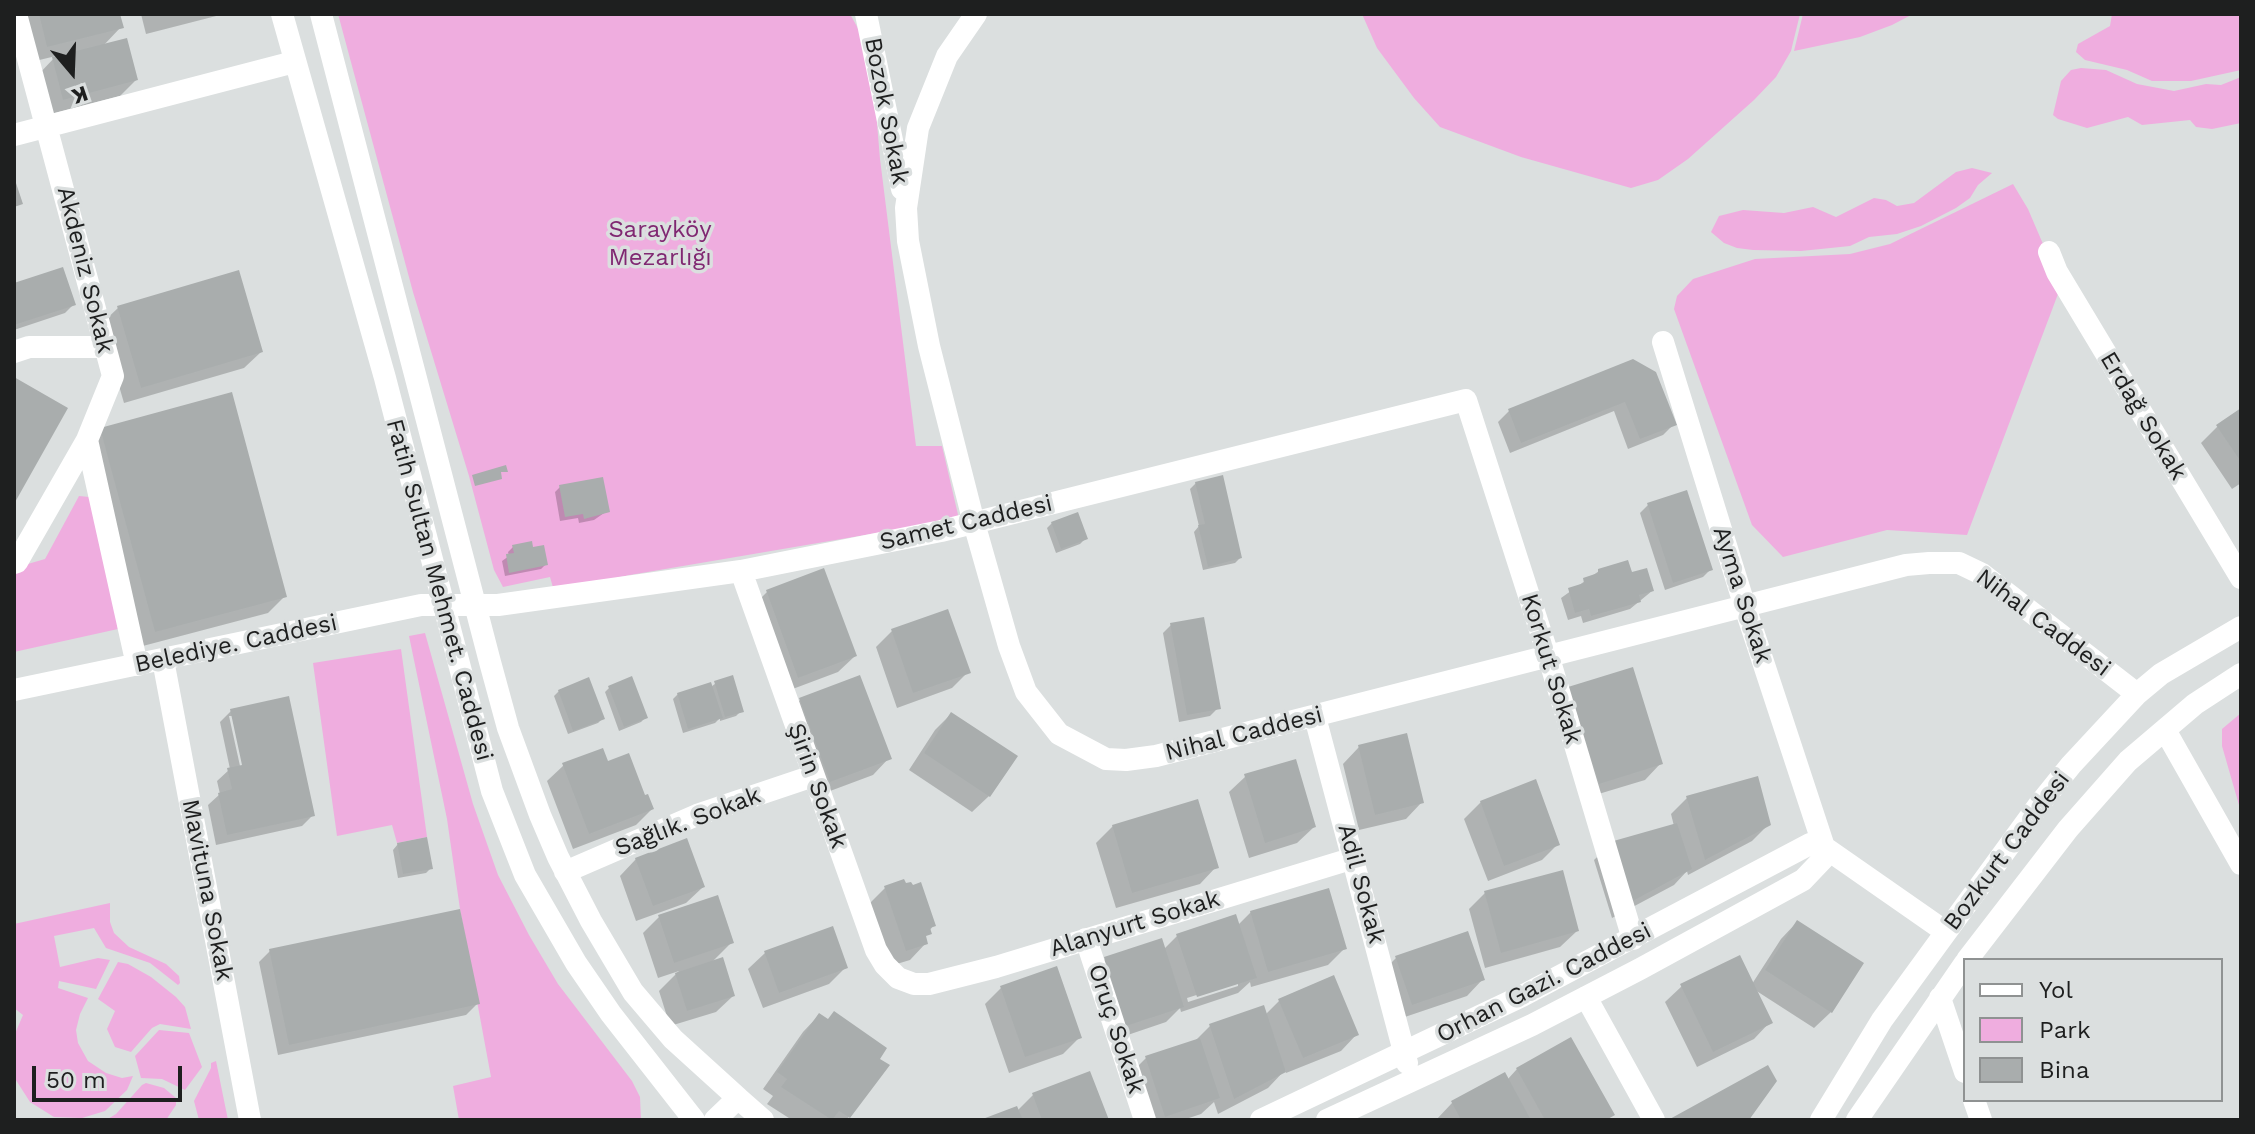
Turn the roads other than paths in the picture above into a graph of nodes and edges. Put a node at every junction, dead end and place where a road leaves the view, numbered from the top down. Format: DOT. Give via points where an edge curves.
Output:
graph roads {
  1 [pos="16,14"];
  2 [pos="282,14"];
  3 [pos="321,14"];
  4 [pos="866,14"];
  5 [pos="976,14"];
  6 [pos="294,62"];
  7 [pos="48,126"];
  8 [pos="14,135"];
  9 [pos="906,208"];
  10 [pos="2049,252"];
  11 [pos="1663,342"];
  12 [pos="105,347"];
  13 [pos="14,352"];
  14 [pos="1466,400"];
  15 [pos="87,440"];
  16 [pos="974,523"];
  17 [pos="14,563"];
  18 [pos="741,571"];
  19 [pos="2241,578"];
  20 [pos="459,604"];
  21 [pos="1745,607"];
  22 [pos="2241,627"];
  23 [pos="1549,658"];
  24 [pos="163,660"];
  25 [pos="137,665"];
  26 [pos="2241,674"];
  27 [pos="14,690"];
  28 [pos="2137,694"];
  29 [pos="1315,717"];
  30 [pos="2165,730"];
  31 [pos="813,776"];
  32 [pos="1824,847"];
  33 [pos="1354,858"];
  34 [pos="2241,864"];
  35 [pos="565,872"];
  36 [pos="1946,932"];
  37 [pos="1086,939"];
  38 [pos="1633,939"];
  39 [pos="1968,958"];
  40 [pos="1963,965"];
  41 [pos="914,984"];
  42 [pos="1586,997"];
  43 [pos="1940,998"];
  44 [pos="1405,1052"];
  45 [pos="1963,1066"];
  46 [pos="1411,1080"];
  47 [pos="669,1087"];
  48 [pos="738,1098"];
  49 [pos="250,1120"];
  50 [pos="672,1120"];
  51 [pos="694,1120"];
  52 [pos="715,1120"];
  53 [pos="763,1120"];
  54 [pos="1145,1120"];
  55 [pos="1261,1120"];
  56 [pos="1327,1120"];
  57 [pos="1654,1120"];
  58 [pos="1821,1120"];
  59 [pos="1857,1120"];
  1 -- 7 [label="street, Akdeniz Sokak"];
  2 -- 6 [label="street, Fatih Sultan Mehmet. Caddesi"];
  3 -- 20 [label="street, Fatih Sultan Mehmet. Caddesi"];
  4 -- 9 [label="street, Bozok Sokak"];
  5 -- 9 [label="street, Nihal Caddesi" via="947,56 918,128"];
  6 -- 7 [label="street"];
  6 -- 20 [label="street, Fatih Sultan Mehmet. Caddesi" via="385,378"];
  7 -- 8 [label="street"];
  7 -- 12 [label="street, Akdeniz Sokak"];
  9 -- 16 [label="street, Nihal Caddesi" via="929,346"];
  10 -- 19 [label="street, Erdağ Sokak"];
  11 -- 21 [label="street, Ayma Sokak"];
  12 -- 13 [label="street" via="29,347"];
  12 -- 15 [label="street, Akdeniz Sokak" via="113,376"];
  14 -- 16 [label="street, Samet Caddesi"];
  14 -- 23 [label="street, Korkut Sokak"];
  15 -- 17 [label="street, Akdeniz Sokak"];
  15 -- 25 [label="street"];
  16 -- 18 [label="street, Samet Caddesi"];
  16 -- 29 [label="street, Nihal Caddesi" via="1026,692 1059,734 1106,759 1126,760"];
  18 -- 20 [label="street, Samet Caddesi" via="498,605"];
  18 -- 31 [label="street, Şirin Sokak"];
  20 -- 24 [label="street, Belediye. Caddesi" via="421,605"];
  20 -- 35 [label="street, Fatih Sultan Mehmet. Caddesi"];
  20 -- 47 [label="street, Fatih Sultan Mehmet. Caddesi" via="492,791 525,875 585,976"];
  21 -- 23 [label="street, Nihal Caddesi"];
  21 -- 28 [label="street, Nihal Caddesi" via="1906,565 1959,563 1982,574"];
  21 -- 32 [label="street, Ayma Sokak"];
  22 -- 28 [label="street, Bozkurt Caddesi"];
  23 -- 29 [label="street, Nihal Caddesi"];
  23 -- 38 [label="street, Korkut Sokak"];
  24 -- 25 [label="street, Belediye. Caddesi"];
  24 -- 49 [label="street, Mavituna Sokak"];
  25 -- 27 [label="street, Belediye. Caddesi"];
  26 -- 30 [label="street, Bozkurt Caddesi"];
  28 -- 36 [label="street, Bozkurt Caddesi" via="2038,806"];
  29 -- 33 [label="street, Adil Sokak"];
  30 -- 34 [label="street"];
  30 -- 39 [label="street, Bozkurt Caddesi" via="2128,761 2076,820"];
  31 -- 35 [label="street, Sağlık. Sokak" via="697,815"];
  31 -- 41 [label="street, Şirin Sokak" via="876,950 898,978"];
  32 -- 36 [label="street"];
  32 -- 38 [label="street, Orhan Gazi. Caddesi" via="1810,844"];
  32 -- 42 [label="street, Orhan Gazi. Caddesi" via="1823,859 1803,880"];
  33 -- 37 [label="street, Alanyurt Sokak"];
  33 -- 44 [label="street, Adil Sokak"];
  35 -- 48 [label="street, Fatih Sultan Mehmet. Caddesi" via="610,956 649,1013"];
  36 -- 58 [label="street, Bozkurt Caddesi" via="1882,1020"];
  37 -- 41 [label="street, Alanyurt Sokak" via="996,967"];
  37 -- 54 [label="street, Oruç Sokak"];
  38 -- 44 [label="street, Orhan Gazi. Caddesi"];
  40 -- 43 [label="street, Bozkurt Caddesi"];
  42 -- 46 [label="street, Orhan Gazi. Caddesi"];
  42 -- 57 [label="street"];
  43 -- 45 [label="street"];
  43 -- 59 [label="street, Bozkurt Caddesi"];
  44 -- 46 [label="street, Adil Sokak"];
  44 -- 55 [label="street, Orhan Gazi. Caddesi"];
  46 -- 56 [label="street, Orhan Gazi. Caddesi"];
  47 -- 50 [label="street"];
  47 -- 51 [label="street, Fatih Sultan Mehmet. Caddesi"];
  48 -- 52 [label="street"];
  48 -- 53 [label="street, Fatih Sultan Mehmet. Caddesi"];
}
